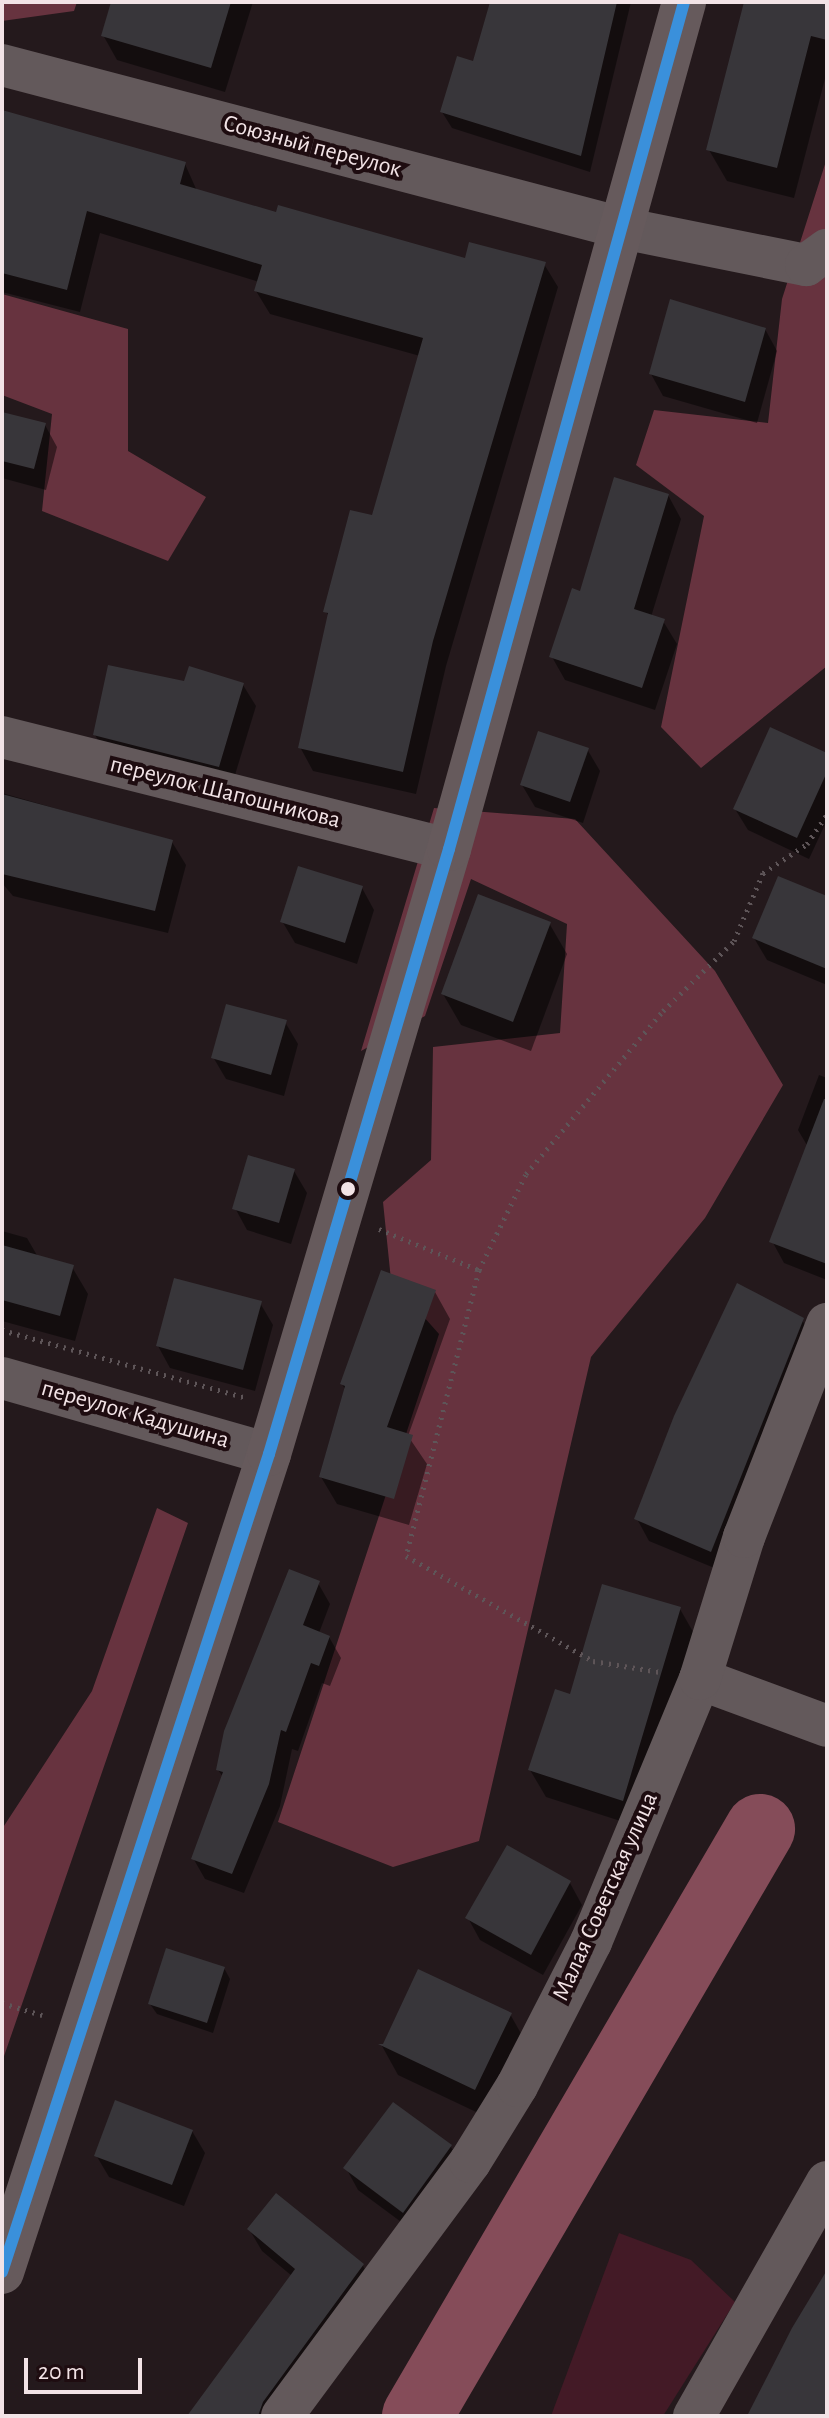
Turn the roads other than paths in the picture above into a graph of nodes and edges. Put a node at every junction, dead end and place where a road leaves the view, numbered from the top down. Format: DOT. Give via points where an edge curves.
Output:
graph roads {
  1 [pos="684,2"];
  2 [pos="2,65"];
  3 [pos="622,228"];
  4 [pos="827,250"];
  5 [pos="2,737"];
  6 [pos="449,849"];
  7 [pos="827,1324"];
  8 [pos="2,1378"];
  9 [pos="269,1454"];
  10 [pos="700,1679"];
  11 [pos="827,1726"];
  12 [pos="827,2182"];
  13 [pos="2,2272"];
  14 [pos="282,2416"];
  15 [pos="694,2416"];
  1 -- 3 [label="main road"];
  2 -- 3 [label="street, Союзный переулок"];
  3 -- 4 [label="street, Союзный переулок" via="806,265"];
  3 -- 6 [label="main road"];
  5 -- 6 [label="street, переулок Шапошникова"];
  6 -- 9 [label="main road"];
  7 -- 10 [label="street, Малая Советская улица" via="744,1537"];
  8 -- 9 [label="street, переулок Кадушина"];
  9 -- 13 [label="main road"];
  10 -- 11 [label="street"];
  10 -- 14 [label="street, Малая Советская улица" via="591,1942 517,2086 470,2162"];
  12 -- 15 [label="street"];
}
